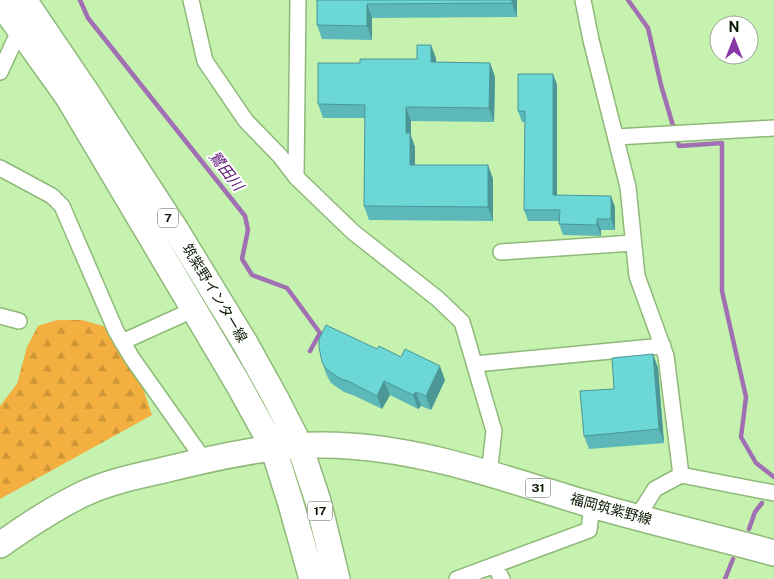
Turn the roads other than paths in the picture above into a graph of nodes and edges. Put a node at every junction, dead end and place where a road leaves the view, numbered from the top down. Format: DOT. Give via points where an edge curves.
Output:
graph roads {
  1 [pos="191,0"];
  2 [pos="298,0"];
  3 [pos="583,0"];
  4 [pos="28,1"];
  5 [pos="0,2"];
  6 [pos="20,29"];
  7 [pos="0,72"];
  8 [pos="774,128"];
  9 [pos="616,138"];
  10 [pos="0,168"];
  11 [pos="296,177"];
  12 [pos="633,243"];
  13 [pos="501,252"];
  14 [pos="195,309"];
  15 [pos="0,316"];
  16 [pos="19,321"];
  17 [pos="122,342"];
  18 [pos="663,346"];
  19 [pos="475,364"];
  20 [pos="299,444"];
  21 [pos="273,447"];
  22 [pos="204,460"];
  23 [pos="489,474"];
  24 [pos="681,475"];
  25 [pos="774,493"];
  26 [pos="592,504"];
  27 [pos="638,516"];
  28 [pos="0,546"];
  29 [pos="774,553"];
  30 [pos="494,565"];
  31 [pos="312,579"];
  32 [pos="337,579"];
  33 [pos="457,579"];
  34 [pos="502,579"];
  1 -- 11 [label="street" via="205,61 246,121"];
  2 -- 11 [label="street"];
  3 -- 9 [label="street"];
  4 -- 20 [label="main road, 筑紫野インター線 / 7" via="181,238 245,343"];
  5 -- 6 [label="main road, 筑紫野インター線 / 7"];
  6 -- 7 [label="street"];
  6 -- 14 [label="main road, 筑紫野インター線 / 7" via="68,97"];
  8 -- 9 [label="street"];
  9 -- 12 [label="street" via="628,187"];
  10 -- 17 [label="street" via="52,196 62,206"];
  11 -- 19 [label="street" via="353,232 462,322"];
  12 -- 13 [label="street"];
  12 -- 18 [label="street" via="637,276"];
  14 -- 17 [label="street"];
  14 -- 21 [label="main road, 筑紫野インター線 / 7"];
  15 -- 16 [label="street"];
  17 -- 22 [label="street"];
  18 -- 19 [label="street"];
  18 -- 24 [label="street"];
  19 -- 23 [label="street" via="494,431"];
  20 -- 21 [label="main road"];
  20 -- 23 [label="main road, 福岡筑紫野線 / 31" via="350,446 416,455"];
  20 -- 32 [label="main road, 17" via="318,501"];
  21 -- 22 [label="main road"];
  21 -- 31 [label="main road, 17"];
  22 -- 28 [label="main road" via="126,479 85,493 44,514"];
  23 -- 26 [label="main road, 福岡筑紫野線 / 31"];
  24 -- 25 [label="street"];
  24 -- 27 [label="street" via="655,489"];
  26 -- 27 [label="main road, 福岡筑紫野線 / 31"];
  26 -- 30 [label="street" via="589,530"];
  27 -- 29 [label="main road, 福岡筑紫野線 / 31"];
  30 -- 33 [label="street"];
  30 -- 34 [label="street"];
}
